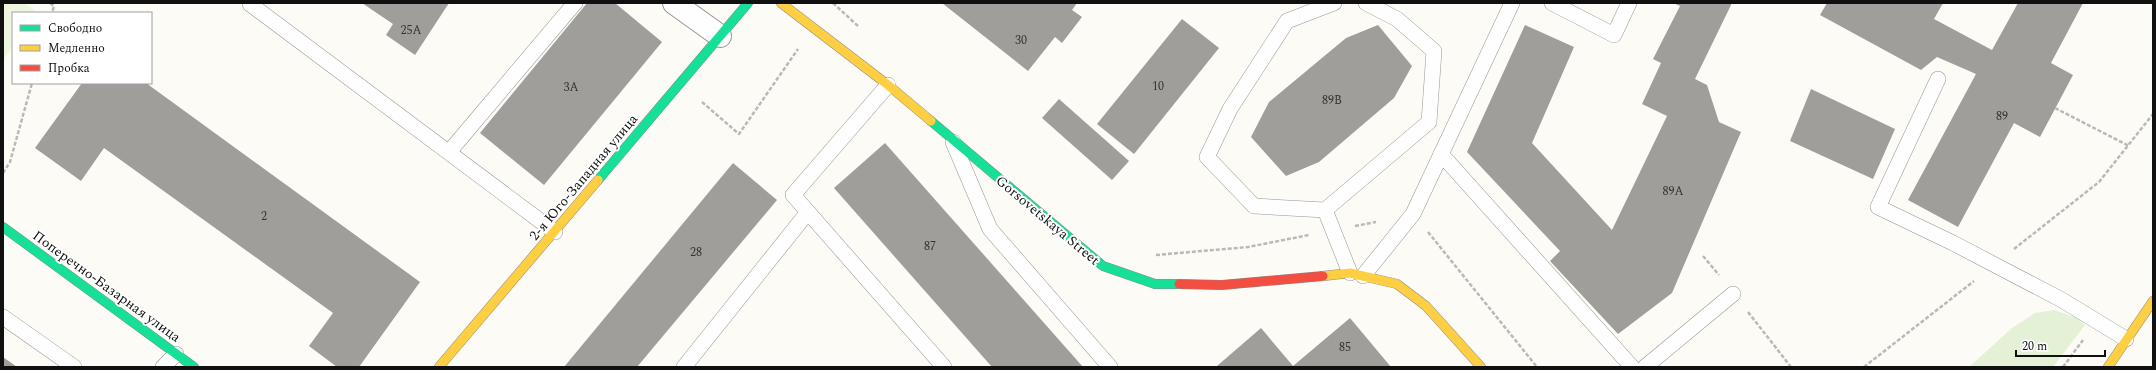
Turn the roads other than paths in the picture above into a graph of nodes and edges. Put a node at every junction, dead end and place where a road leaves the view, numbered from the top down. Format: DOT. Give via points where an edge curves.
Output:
graph roads {
  1 [pos="575,3"];
  2 [pos="674,3"];
  3 [pos="748,3"];
  4 [pos="781,3"];
  5 [pos="1334,3"];
  6 [pos="1366,3"];
  7 [pos="1512,3"];
  8 [pos="1552,3"];
  9 [pos="1628,3"];
  10 [pos="250,4"];
  11 [pos="720,36"];
  12 [pos="1938,79"];
  13 [pos="888,85"];
  14 [pos="952,140"];
  15 [pos="449,152"];
  16 [pos="1441,154"];
  17 [pos="1325,210"];
  18 [pos="808,212"];
  19 [pos="3,227"];
  20 [pos="555,232"];
  21 [pos="1356,275"];
  22 [pos="1733,294"];
  23 [pos="2153,301"];
  24 [pos="3,317"];
  25 [pos="2126,339"];
  26 [pos="176,354"];
  27 [pos="74,367"];
  28 [pos="162,367"];
  29 [pos="194,367"];
  30 [pos="439,367"];
  31 [pos="684,367"];
  32 [pos="944,367"];
  33 [pos="1110,367"];
  34 [pos="1481,367"];
  35 [pos="1632,367"];
  36 [pos="1645,367"];
  37 [pos="2108,367"];
  1 -- 15 [label="lane"];
  2 -- 11 [label="street"];
  3 -- 11 [label="street, 2-я Юго-Западная улица"];
  4 -- 13 [label="street, Gorsovetskaya Street"];
  5 -- 17 [label="lane" via="1287,21 1230,109 1207,157 1254,206"];
  6 -- 17 [label="lane" via="1397,18 1434,51 1429,122"];
  7 -- 16 [label="lane"];
  8 -- 9 [label="lane" via="1614,35"];
  10 -- 15 [label="lane"];
  11 -- 20 [label="street, 2-я Юго-Западная улица"];
  12 -- 25 [label="lane" via="1878,207 2097,320"];
  13 -- 14 [label="street, Gorsovetskaya Street"];
  13 -- 18 [label="lane" via="792,195"];
  14 -- 21 [label="street, Gorsovetskaya Street" via="1103,266 1155,284 1222,285"];
  14 -- 33 [label="lane" via="990,229"];
  15 -- 20 [label="lane"];
  16 -- 21 [label="lane" via="1413,214"];
  16 -- 35 [label="lane"];
  17 -- 21 [label="lane"];
  18 -- 31 [label="lane"];
  18 -- 32 [label="lane"];
  19 -- 26 [label="street, Поперечно-Базарная улица"];
  20 -- 30 [label="street, 2-я Юго-Западная улица"];
  21 -- 34 [label="street, Gorsovetskaya Street" via="1397,284 1426,306"];
  22 -- 36 [label="lane"];
  23 -- 25 [label="street"];
  24 -- 27 [label="lane"];
  25 -- 37 [label="street"];
  26 -- 28 [label="lane"];
  26 -- 29 [label="street, Поперечно-Базарная улица"];
}
